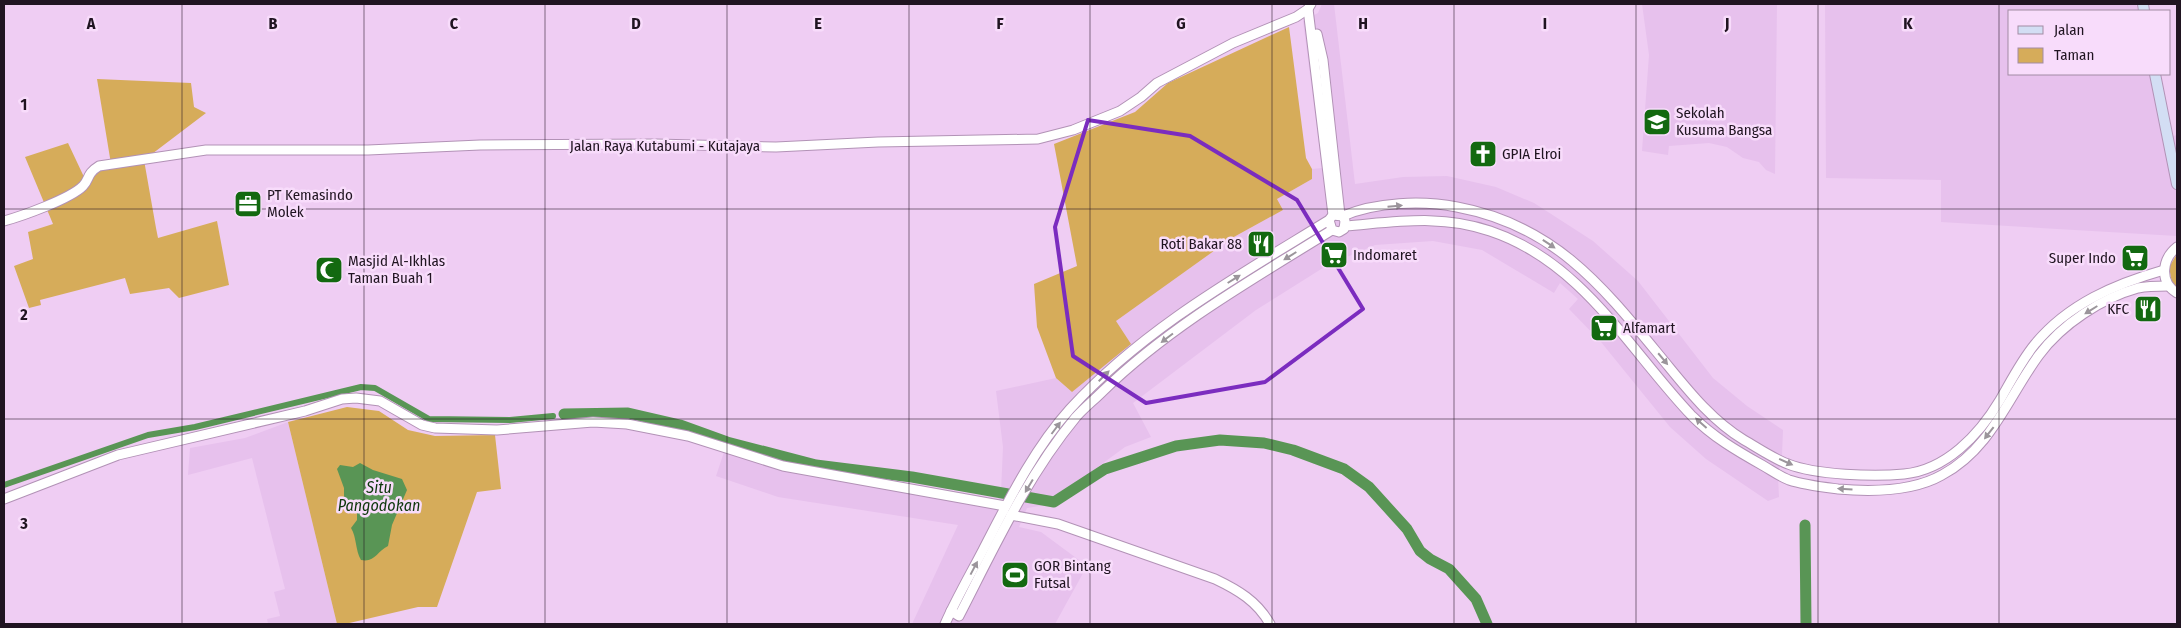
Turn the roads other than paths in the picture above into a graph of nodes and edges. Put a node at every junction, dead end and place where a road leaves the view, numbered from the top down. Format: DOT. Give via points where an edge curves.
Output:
graph roads {
  1 [pos="1310,6"];
  2 [pos="2155,75"];
  3 [pos="2177,184"];
  4 [pos="1338,218"];
  5 [pos="4,221"];
  6 [pos="1332,230"];
  7 [pos="2177,247"];
  8 [pos="2164,270"];
  9 [pos="2168,286"];
  10 [pos="1220,288"];
  11 [pos="2177,293"];
  12 [pos="1225,296"];
  13 [pos="1070,410"];
  14 [pos="1077,417"];
  15 [pos="4,499"];
  16 [pos="1005,506"];
  17 [pos="1011,516"];
  18 [pos="955,613"];
  19 [pos="945,624"];
  20 [pos="1270,624"];
  1 -- 4 [label="street" via="1311,23 1316,30"];
  1 -- 5 [label="street, Jalan Raya Kutabumi - Kutajaya" via="1282,24 1233,43 1157,83 1120,111 1073,130 1038,139 776,148 650,144 206,150 99,166 89,173 84,186 31,212"];
  2 -- 3 [label="main road"];
  4 -- 6 [label="street"];
  4 -- 6 [label="street" via="1339,232"];
  4 -- 8 [label="street, one-way" via="1375,207 1426,204 1471,210 1513,222 1562,253 1606,291 1692,396 1728,429 1787,464 1842,474 1919,472 1940,462 1961,448 1982,425 2035,344 2062,318 2090,298 2119,284"];
  9 -- 4 [label="street, one-way" via="2141,287 2118,295 2090,310 2064,330 2040,353 1986,438 1943,475 1903,488 1842,489 1788,480 1736,452 1692,416 1578,283 1526,247 1490,231 1443,221"];
  10 -- 4 [label="street, one-way"];
  6 -- 12 [label="street, one-way"];
  7 -- 8 [label="street" via="2167,257"];
  8 -- 9 [label="street"];
  9 -- 11 [label="street"];
  10 -- 12 [label="street"];
  13 -- 10 [label="street, one-way" via="1116,364 1162,326"];
  12 -- 14 [label="street, one-way" via="1122,373"];
  13 -- 14 [label="street"];
  16 -- 13 [label="street, one-way" via="1037,454"];
  14 -- 17 [label="street, one-way" via="1045,459"];
  15 -- 16 [label="street" via="118,455 356,398 380,401 422,425 435,428 497,430 593,422 627,424 688,436 783,466"];
  18 -- 16 [label="street, one-way"];
  17 -- 18 [label="street"];
  17 -- 20 [label="street" via="1058,524 1236,588 1250,599"];
  18 -- 19 [label="street"];
}
